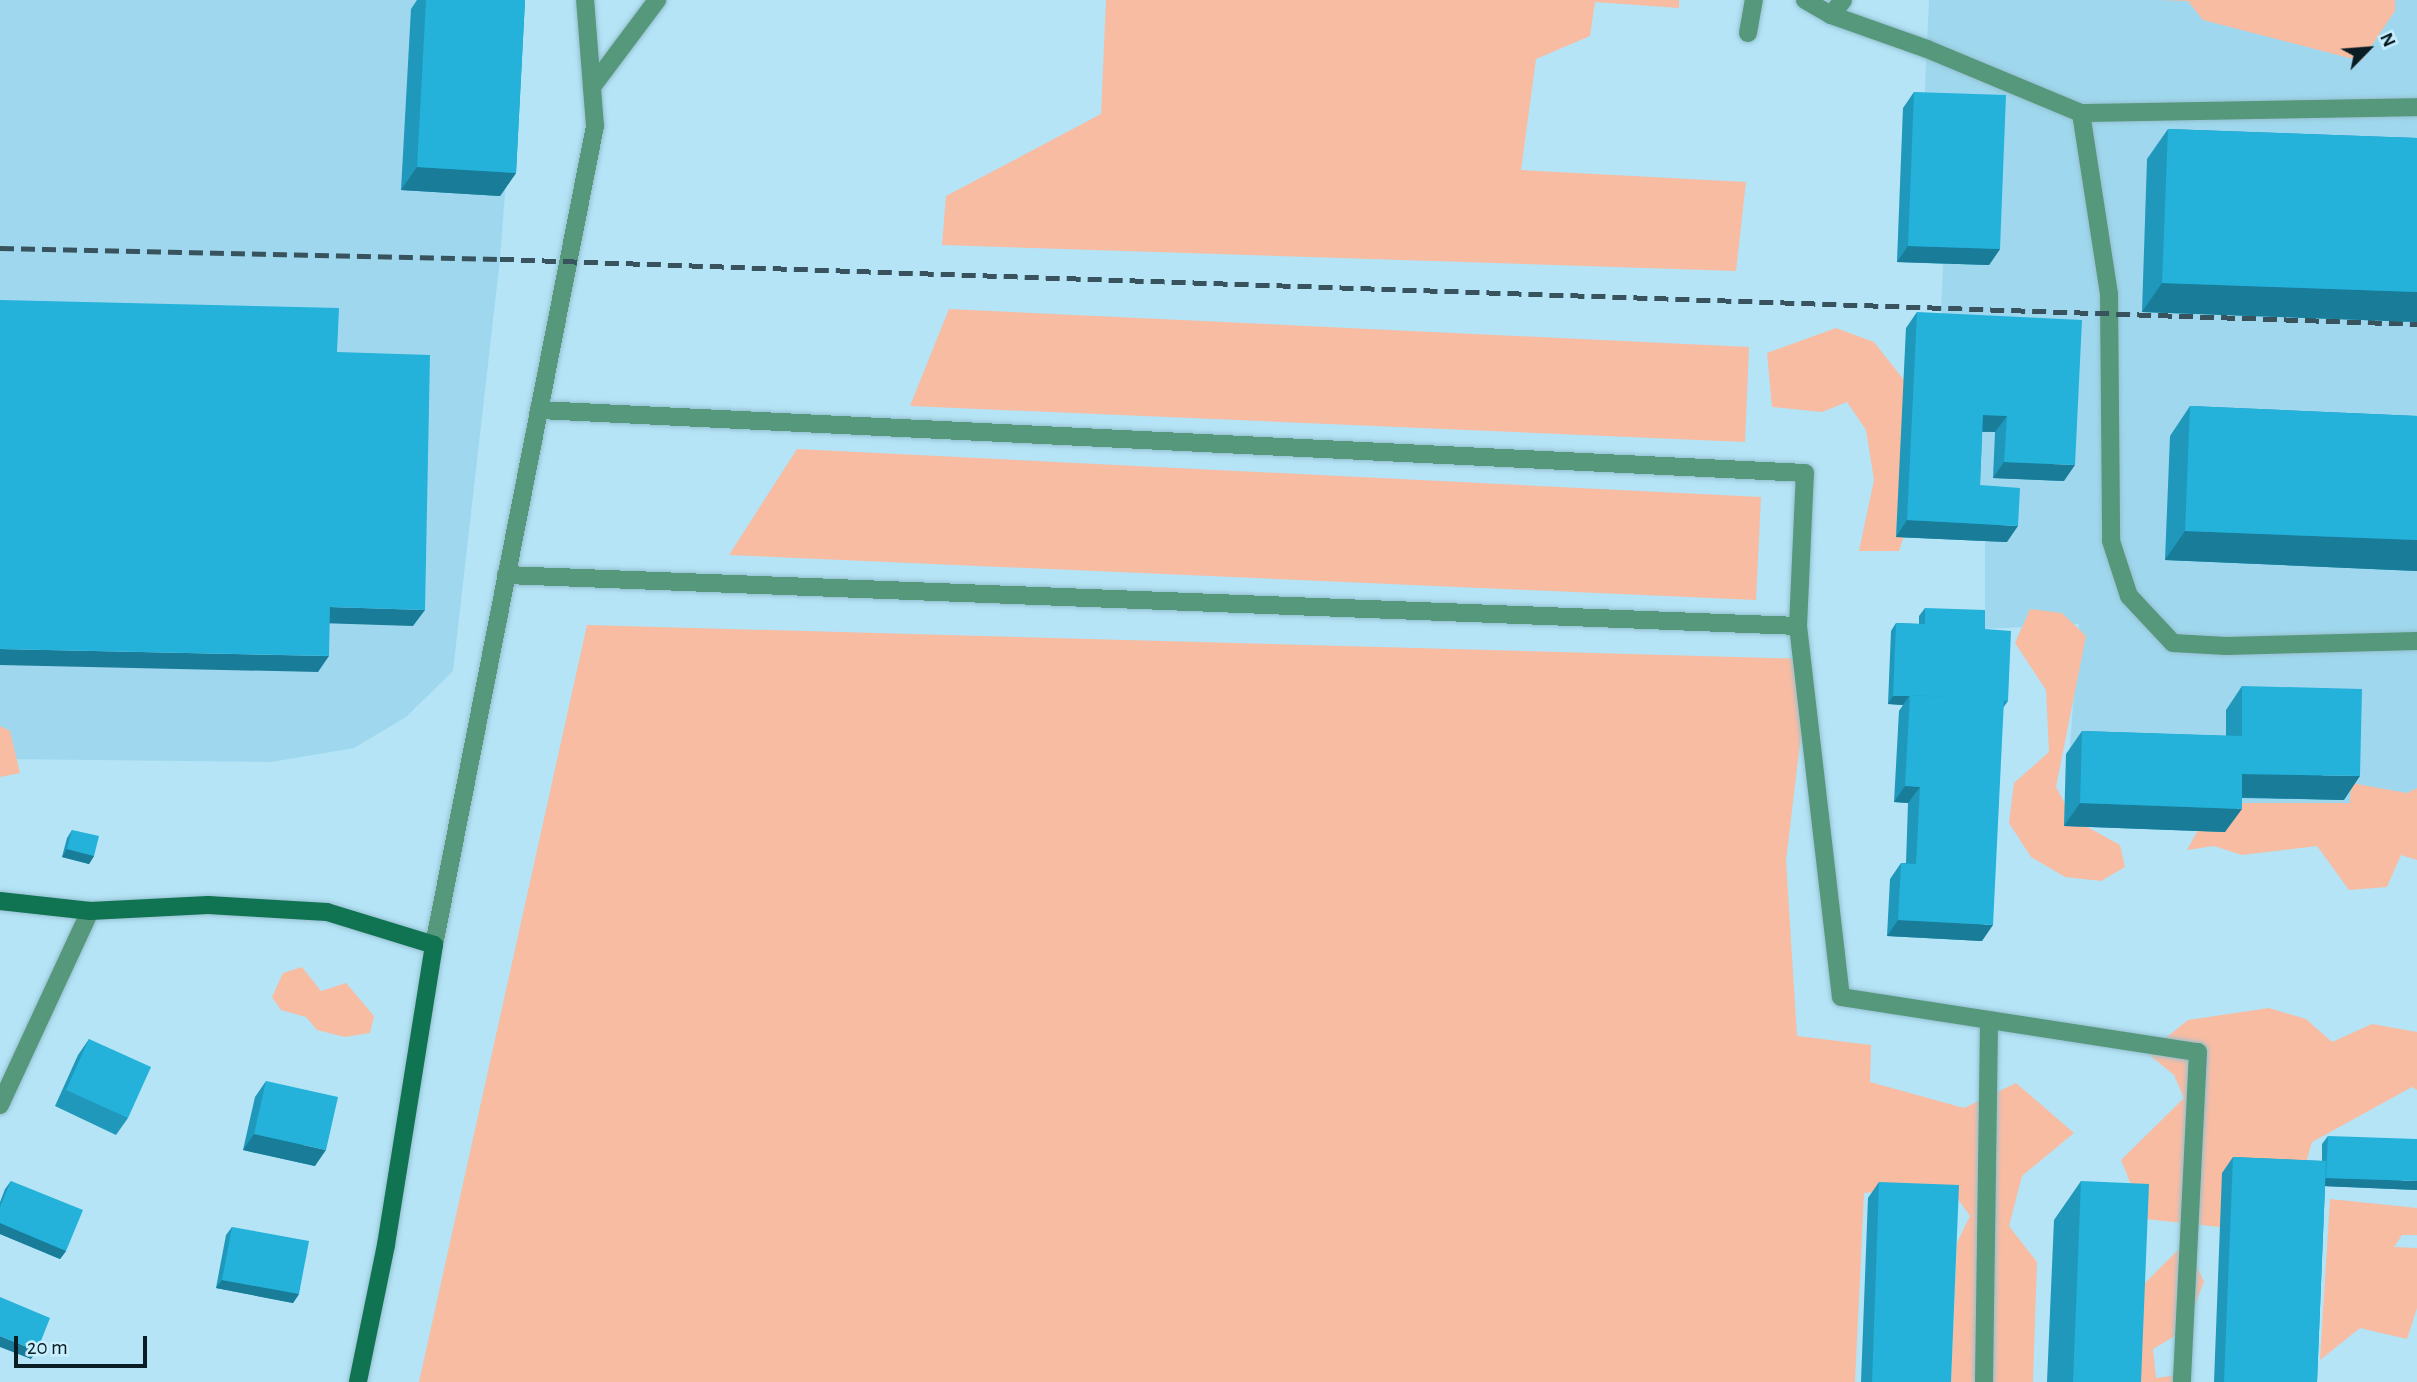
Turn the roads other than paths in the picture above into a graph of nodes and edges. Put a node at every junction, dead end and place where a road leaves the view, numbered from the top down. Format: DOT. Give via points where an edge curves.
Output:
graph roads {
  1 [pos="585,0"];
  2 [pos="657,0"];
  3 [pos="1754,0"];
  4 [pos="1805,0"];
  5 [pos="1843,0"];
  6 [pos="1831,15"];
  7 [pos="1748,33"];
  8 [pos="592,87"];
  9 [pos="2417,107"];
  10 [pos="2081,113"];
  11 [pos="539,410"];
  12 [pos="506,575"];
  13 [pos="1798,626"];
  14 [pos="2417,641"];
  15 [pos="0,901"];
  16 [pos="90,911"];
  17 [pos="434,945"];
  18 [pos="1989,1021"];
  19 [pos="0,1105"];
  20 [pos="358,1382"];
  21 [pos="1984,1382"];
  22 [pos="2182,1382"];
  1 -- 8 [label="street"];
  2 -- 8 [label="street"];
  3 -- 7 [label="street"];
  4 -- 6 [label="street"];
  5 -- 6 [label="street"];
  6 -- 10 [label="street"];
  8 -- 11 [label="street" via="595,126"];
  9 -- 10 [label="street"];
  10 -- 14 [label="street" via="2109,294 2111,541 2129,596 2173,643"];
  11 -- 12 [label="street"];
  11 -- 13 [label="street" via="1805,474"];
  12 -- 13 [label="street"];
  12 -- 17 [label="street"];
  13 -- 18 [label="street" via="1841,997"];
  15 -- 16 [label="street"];
  16 -- 17 [label="street" via="208,905 327,912"];
  16 -- 19 [label="street"];
  17 -- 20 [label="street" via="386,1245"];
  18 -- 21 [label="street"];
  18 -- 22 [label="street" via="2198,1052"];
}
